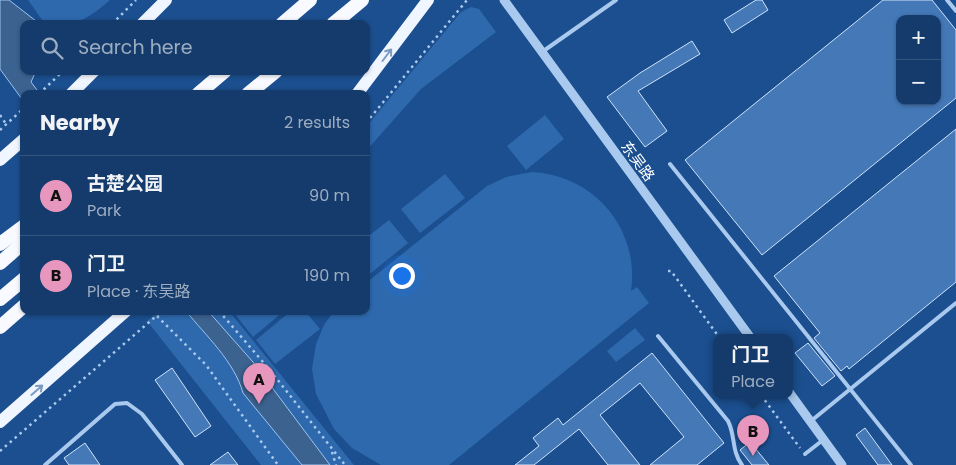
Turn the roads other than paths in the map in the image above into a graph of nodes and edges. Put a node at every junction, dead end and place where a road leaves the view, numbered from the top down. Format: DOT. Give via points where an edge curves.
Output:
graph roads {
  1 [pos="166,0"];
  2 [pos="310,0"];
  3 [pos="362,0"];
  4 [pos="428,0"];
  5 [pos="505,0"];
  6 [pos="616,0"];
  7 [pos="947,0"];
  8 [pos="956,11"];
  9 [pos="146,20"];
  10 [pos="287,20"];
  11 [pos="337,20"];
  12 [pos="542,52"];
  13 [pos="90,75"];
  14 [pos="220,75"];
  15 [pos="271,75"];
  16 [pos="280,75"];
  17 [pos="75,90"];
  18 [pos="203,90"];
  19 [pos="253,90"];
  20 [pos="265,90"];
  21 [pos="360,90"];
  22 [pos="20,142"];
  23 [pos="0,160"];
  24 [pos="670,164"];
  25 [pos="20,229"];
  26 [pos="0,244"];
  27 [pos="20,246"];
  28 [pos="0,263"];
  29 [pos="20,282"];
  30 [pos="0,299"];
  31 [pos="956,303"];
  32 [pos="20,310"];
  33 [pos="121,315"];
  34 [pos="0,327"];
  35 [pos="748,334"];
  36 [pos="658,336"];
  37 [pos="850,389"];
  38 [pos="793,397"];
  39 [pos="811,421"];
  40 [pos="0,422"];
  41 [pos="824,440"];
  42 [pos="805,454"];
  43 [pos="44,465"];
  44 [pos="182,465"];
  45 [pos="742,465"];
  46 [pos="842,465"];
  47 [pos="911,465"];
  1 -- 9 [label="main road"];
  2 -- 10 [label="highway"];
  3 -- 11 [label="highway"];
  21 -- 4 [label="main road, one-way"];
  5 -- 12 [label="street, 东吴路"];
  6 -- 12 [label="lane"];
  7 -- 8 [label="lane"];
  12 -- 35 [label="street, 东吴路"];
  13 -- 17 [label="main road"];
  14 -- 18 [label="highway"];
  15 -- 19 [label="highway"];
  16 -- 20 [label="highway"];
  22 -- 23 [label="main road"];
  24 -- 37 [label="lane"];
  25 -- 26 [label="highway"];
  27 -- 28 [label="highway"];
  29 -- 30 [label="highway"];
  31 -- 37 [label="lane"];
  32 -- 34 [label="highway"];
  40 -- 33 [label="main road, one-way"];
  36 -- 45 [label="lane" via="728,421 734,451"];
  37 -- 39 [label="lane"];
  37 -- 47 [label="lane"];
  38 -- 39 [label="street"];
  39 -- 41 [label="street"];
  41 -- 42 [label="lane"];
  41 -- 46 [label="street"];
  43 -- 44 [label="lane" via="115,404 127,403 142,414"];
}
